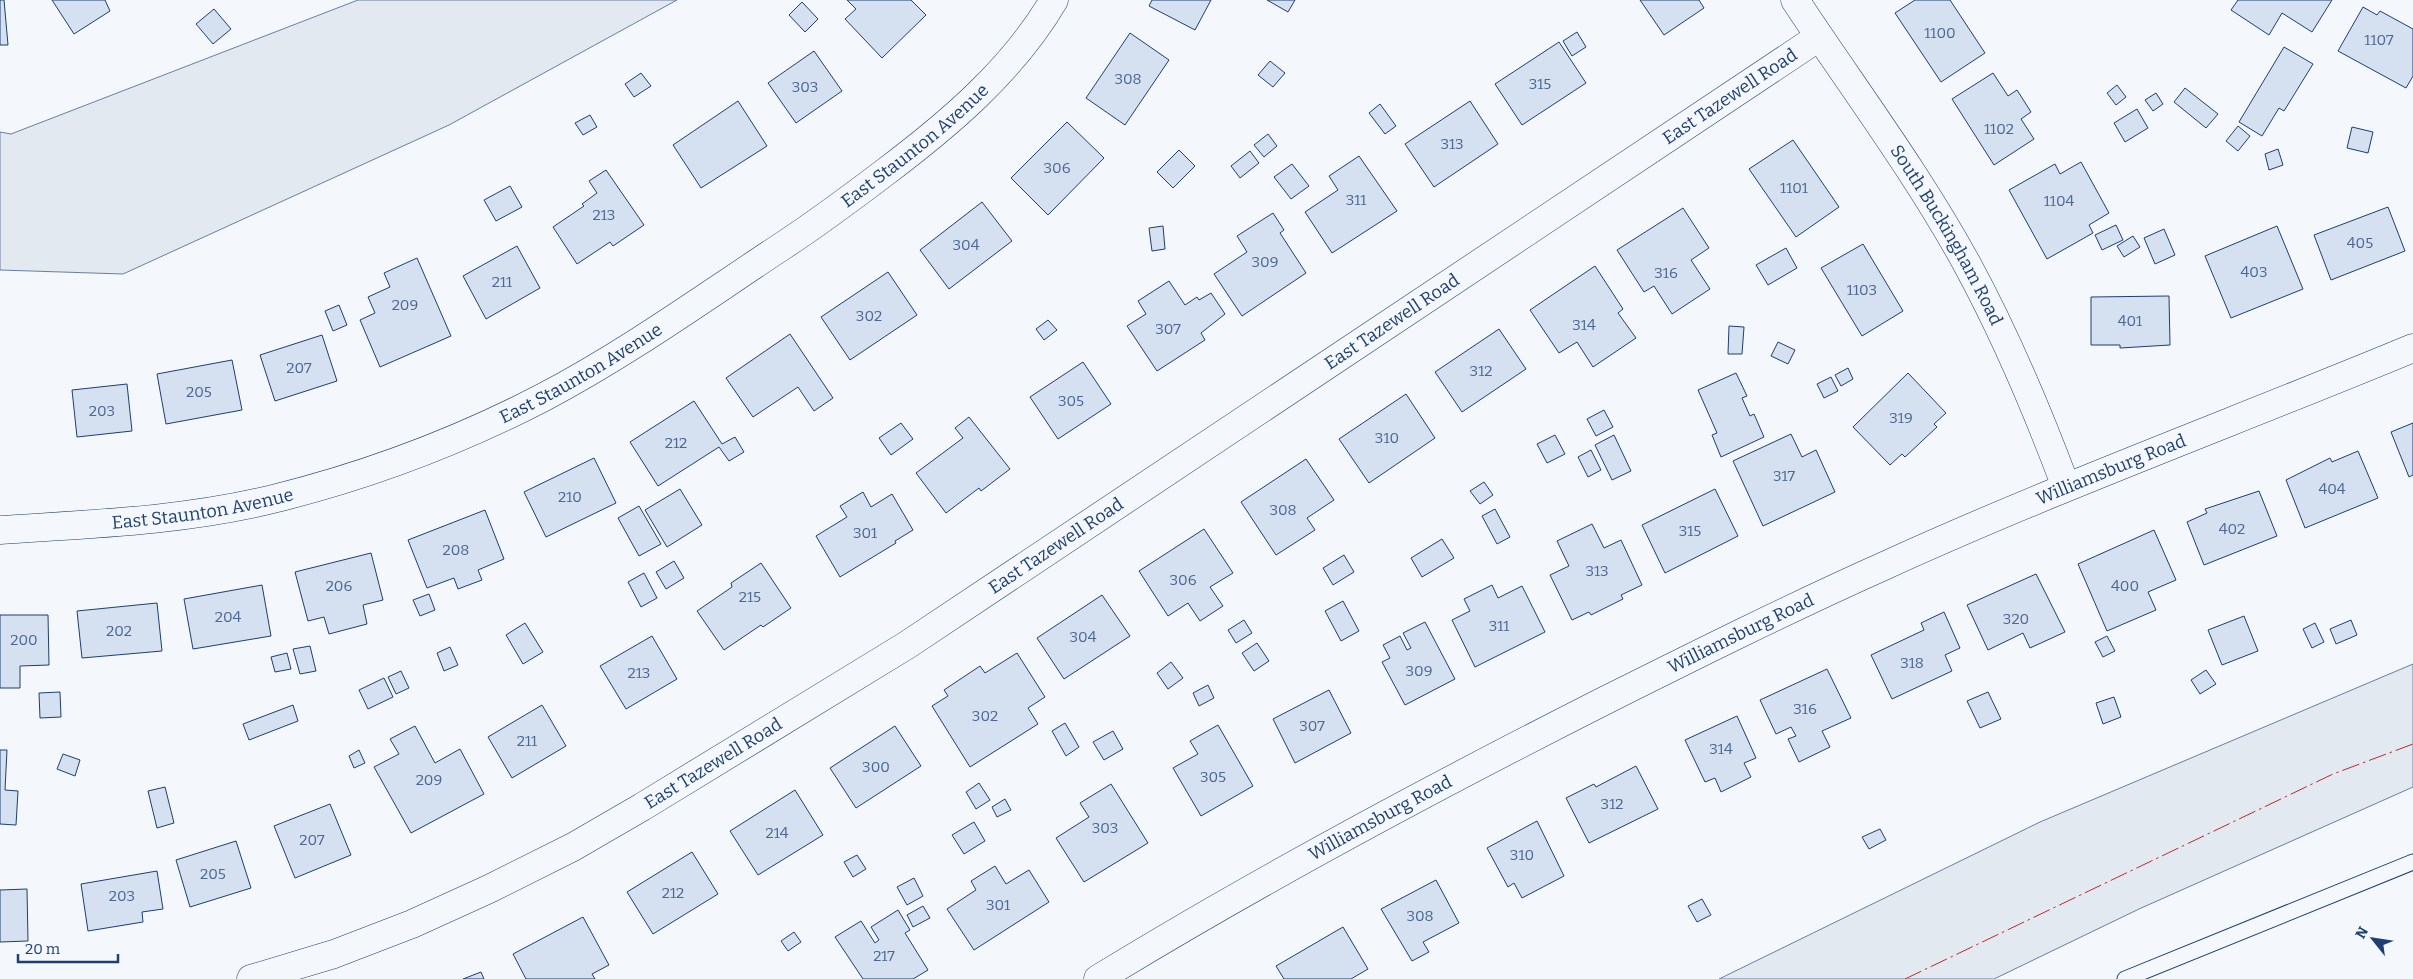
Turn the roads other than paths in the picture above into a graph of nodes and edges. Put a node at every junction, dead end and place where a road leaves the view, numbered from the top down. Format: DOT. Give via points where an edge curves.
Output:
graph roads {
  1 [pos="1054,0"];
  2 [pos="1795,0"];
  3 [pos="1819,37"];
  4 [pos="2413,348"];
  5 [pos="2066,487"];
  6 [pos="0,530"];
  7 [pos="2413,862"];
  8 [pos="251,979"];
  9 [pos="1098,979"];
  10 [pos="2126,979"];
  1 -- 6 [label="street, East Staunton Avenue" via="985,88 944,128 820,221 626,349 544,397 450,441 370,470 272,499 168,518"];
  2 -- 3 [label="street, South Buckingham Road"];
  3 -- 5 [label="street, South Buckingham Road" via="1930,202 1968,266 2012,354"];
  3 -- 8 [label="street, East Tazewell Road" via="907,645 642,807 565,851 412,924 334,954"];
  4 -- 5 [label="street, Williamsburg Road"];
  5 -- 9 [label="street, Williamsburg Road" via="1766,620 1444,782"];
  7 -- 10 [label="lane"];
}
